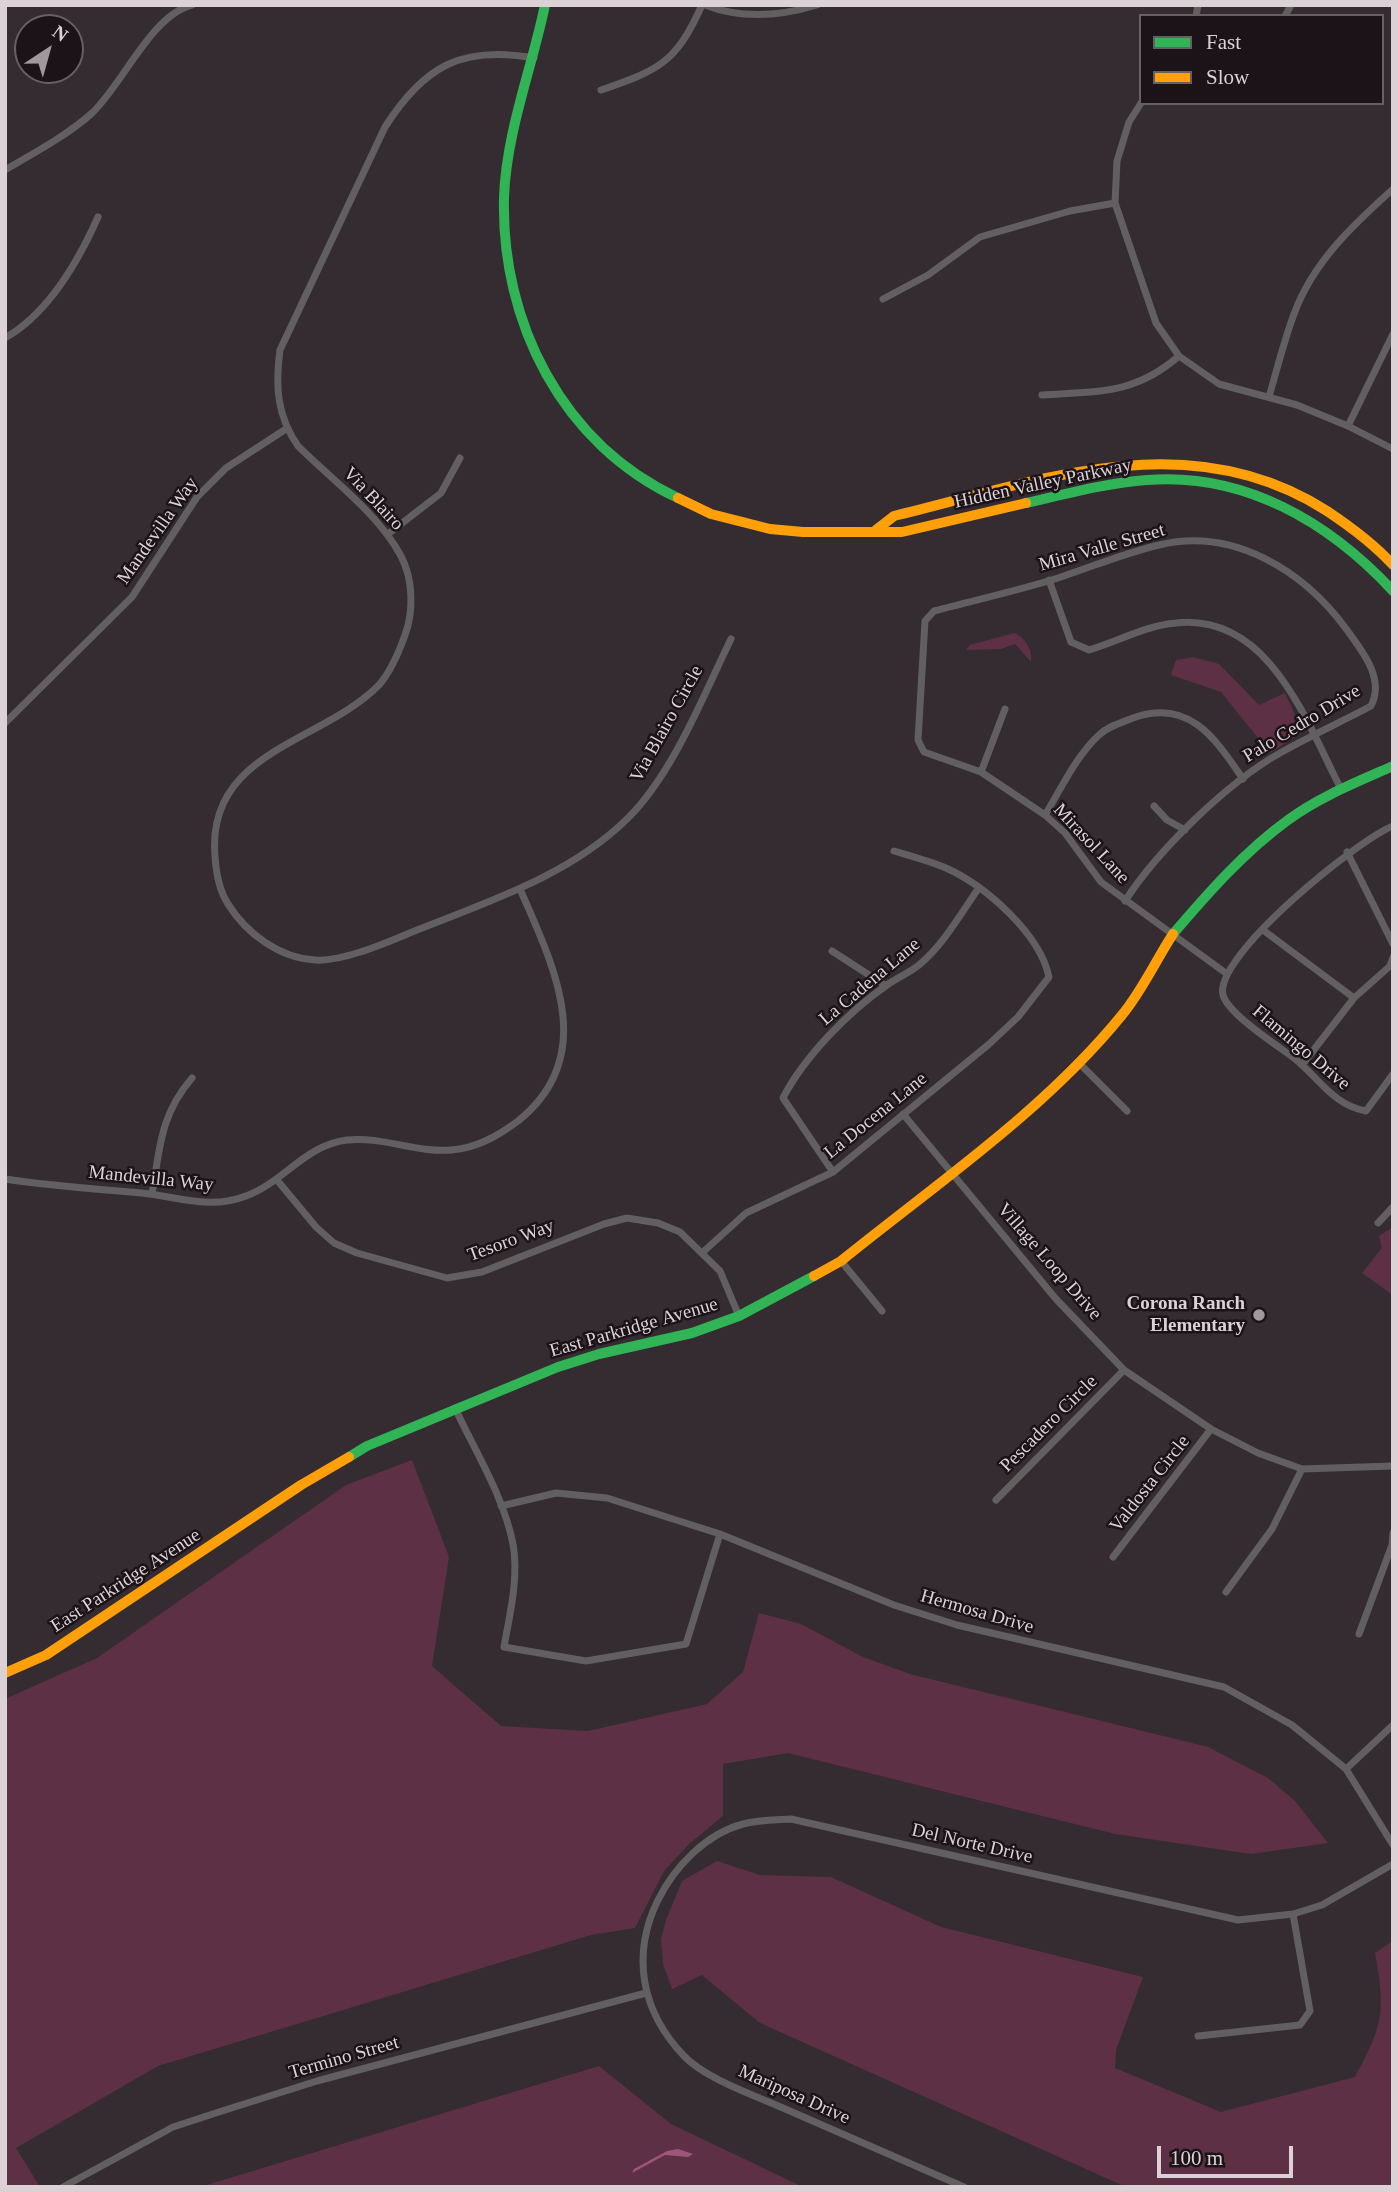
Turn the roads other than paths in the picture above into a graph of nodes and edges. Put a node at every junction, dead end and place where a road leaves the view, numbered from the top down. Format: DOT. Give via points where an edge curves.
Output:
graph roads {
  1 [pos="545,5"];
  2 [pos="703,5"];
  3 [pos="817,5"];
  4 [pos="185,6"];
  5 [pos="534,58"];
  6 [pos="601,90"];
  7 [pos="1140,105"];
  8 [pos="5,170"];
  9 [pos="1393,189"];
  10 [pos="1115,203"];
  11 [pos="98,217"];
  12 [pos="883,299"];
  13 [pos="1393,334"];
  14 [pos="5,338"];
  15 [pos="1179,356"];
  16 [pos="1042,395"];
  17 [pos="1269,397"];
  18 [pos="1348,426"];
  19 [pos="286,429"];
  20 [pos="1393,449"];
  21 [pos="460,458"];
  22 [pos="876,530"];
  23 [pos="388,534"];
  24 [pos="1393,565"];
  25 [pos="1049,580"];
  26 [pos="1393,591"];
  27 [pos="731,639"];
  28 [pos="1378,694"];
  29 [pos="1005,709"];
  30 [pos="5,723"];
  31 [pos="1314,737"];
  32 [pos="924,752"];
  33 [pos="1393,766"];
  34 [pos="981,772"];
  35 [pos="1243,779"];
  36 [pos="1340,789"];
  37 [pos="1154,806"];
  38 [pos="1045,815"];
  39 [pos="1393,826"];
  40 [pos="1185,830"];
  41 [pos="894,851"];
  42 [pos="1347,852"];
  43 [pos="520,889"];
  44 [pos="978,889"];
  45 [pos="1125,901"];
  46 [pos="1264,930"];
  47 [pos="1173,933"];
  48 [pos="1393,944"];
  49 [pos="832,951"];
  50 [pos="1393,957"];
  51 [pos="1227,974"];
  52 [pos="886,986"];
  53 [pos="1354,998"];
  54 [pos="1078,1062"];
  55 [pos="1302,1065"];
  56 [pos="1393,1074"];
  57 [pos="192,1078"];
  58 [pos="1127,1111"];
  59 [pos="903,1114"];
  60 [pos="952,1171"];
  61 [pos="833,1172"];
  62 [pos="5,1179"];
  63 [pos="277,1180"];
  64 [pos="152,1194"];
  65 [pos="1393,1207"];
  66 [pos="1378,1223"];
  67 [pos="702,1252"];
  68 [pos="841,1261"];
  69 [pos="882,1311"];
  70 [pos="739,1316"];
  71 [pos="1124,1370"];
  72 [pos="455,1408"];
  73 [pos="1211,1429"];
  74 [pos="1393,1466"];
  75 [pos="1302,1469"];
  76 [pos="996,1500"];
  77 [pos="501,1506"];
  78 [pos="1393,1533"];
  79 [pos="720,1534"];
  80 [pos="1113,1557"];
  81 [pos="1226,1592"];
  82 [pos="1359,1634"];
  83 [pos="5,1673"];
  84 [pos="1393,1725"];
  85 [pos="1346,1769"];
  86 [pos="1393,1845"];
  87 [pos="1393,1864"];
  88 [pos="1293,1914"];
  89 [pos="646,1993"];
  90 [pos="1198,2036"];
  91 [pos="62,2187"];
  92 [pos="964,2187"];
  1 -- 5 [label="main road, Hidden Valley Parkway"];
  2 -- 3 [label="street" via="757,15"];
  2 -- 6 [label="street" via="675,53 655,69"];
  4 -- 8 [label="street" via="160,26 90,115"];
  5 -- 19 [label="street, Via Blairo" via="504,52 461,57 433,70 403,99 385,127 280,350 276,375"];
  5 -- 22 [label="main road, Hidden Valley Parkway" via="509,160 503,233 515,307 536,361 555,393 602,449 647,483 689,506 770,529 845,534"];
  7 -- 10 [label="street" via="1129,122 1117,161"];
  9 -- 17 [label="street" via="1343,236 1308,284"];
  10 -- 12 [label="street" via="980,237 928,275"];
  10 -- 15 [label="street" via="1156,323"];
  11 -- 14 [label="street" via="84,249 42,308 27,326"];
  13 -- 18 [label="street"];
  15 -- 16 [label="street" via="1137,385"];
  15 -- 17 [label="street" via="1219,384"];
  17 -- 18 [label="street"];
  18 -- 20 [label="street"];
  19 -- 23 [label="street, Via Blairo"];
  19 -- 30 [label="street, Mandevilla Way" via="226,468 197,497 132,597"];
  21 -- 23 [label="street" via="441,493"];
  22 -- 24 [label="main road, Hidden Valley Parkway" via="894,516 1103,468 1180,462 1228,470 1315,502"];
  22 -- 26 [label="main road, Hidden Valley Parkway" via="902,532 1106,485 1178,479 1224,486 1306,517 1374,568"];
  23 -- 43 [label="street, Via Blairo" via="403,560 411,591 411,620 397,657 380,684 254,763 231,789 219,813 214,844 216,873 226,901 246,930 280,951 316,960 370,949"];
  25 -- 28 [label="street, Mira Valle Street" via="1161,544 1199,541 1244,547 1307,585 1335,615 1363,652"];
  25 -- 31 [label="street" via="1071,642 1090,650 1175,622 1211,623 1241,636 1281,676"];
  25 -- 32 [label="street, Mira Valle Street" via="934,611 925,621 918,740"];
  27 -- 43 [label="street, Via Blairo Circle" via="676,749 629,817 593,849"];
  28 -- 31 [label="street, Palo Cedro Drive" via="1371,706"];
  29 -- 34 [label="street"];
  31 -- 35 [label="street, Palo Cedro Drive" via="1279,753"];
  31 -- 36 [label="street"];
  32 -- 34 [label="street, Mirasol Lane"];
  33 -- 36 [label="main road, East Parkridge Avenue"];
  34 -- 38 [label="street, Mirasol Lane"];
  35 -- 38 [label="street" via="1196,722 1172,713 1142,715 1100,734"];
  35 -- 40 [label="street, Palo Cedro Drive"];
  36 -- 47 [label="main road, East Parkridge Avenue" via="1289,819 1239,861"];
  37 -- 40 [label="street"];
  38 -- 45 [label="street, Mirasol Lane" via="1065,833 1101,882"];
  39 -- 42 [label="street"];
  40 -- 45 [label="street, Palo Cedro Drive"];
  41 -- 44 [label="street" via="947,868"];
  42 -- 46 [label="street" via="1301,890"];
  42 -- 48 [label="street"];
  43 -- 63 [label="street, Mandevilla Way" via="559,989 565,1025 559,1064 546,1091 504,1132 480,1145 434,1150 382,1140 346,1140 314,1150"];
  44 -- 52 [label="street, La Cadena Lane" via="919,965"];
  44 -- 59 [label="street, La Docena Lane" via="1020,924 1045,957 1049,977 1018,1017"];
  45 -- 47 [label="street, Mirasol Lane"];
  46 -- 51 [label="street"];
  46 -- 53 [label="street"];
  47 -- 51 [label="street, Mirasol Lane"];
  47 -- 54 [label="main road, East Parkridge Avenue" via="1123,1014"];
  49 -- 52 [label="street"];
  50 -- 53 [label="street" via="1390,966"];
  51 -- 55 [label="street, Flamingo Drive" via="1223,997 1232,1010"];
  52 -- 61 [label="street, La Cadena Lane" via="813,1051 783,1098"];
  53 -- 55 [label="street"];
  54 -- 58 [label="street"];
  54 -- 60 [label="main road, East Parkridge Avenue"];
  55 -- 56 [label="street, Flamingo Drive" via="1346,1107 1366,1111"];
  57 -- 64 [label="street" via="164,1120"];
  59 -- 60 [label="street, Village Loop Drive"];
  59 -- 61 [label="street, La Docena Lane"];
  60 -- 68 [label="main road, East Parkridge Avenue"];
  60 -- 71 [label="street, Village Loop Drive" via="1056,1299"];
  61 -- 67 [label="street, La Docena Lane" via="746,1213"];
  62 -- 64 [label="street, Mandevilla Way"];
  63 -- 64 [label="street, Mandevilla Way" via="223,1202 197,1204"];
  63 -- 67 [label="street, Tesoro Way" via="334,1243 447,1278 482,1272 627,1218 680,1232"];
  65 -- 66 [label="street"];
  67 -- 70 [label="street, Tesoro Way" via="720,1271"];
  68 -- 69 [label="street"];
  68 -- 70 [label="main road, East Parkridge Avenue"];
  70 -- 72 [label="main road, East Parkridge Avenue" via="692,1333 558,1367"];
  71 -- 73 [label="street, Village Loop Drive"];
  71 -- 76 [label="street, Pescadero Circle"];
  72 -- 77 [label="street"];
  72 -- 83 [label="main road, East Parkridge Avenue" via="367,1446 46,1655"];
  73 -- 75 [label="street, Village Loop Drive"];
  73 -- 80 [label="street, Valdosta Circle"];
  74 -- 75 [label="street, Village Loop Drive"];
  75 -- 81 [label="street" via="1272,1529"];
  77 -- 79 [label="street, Hermosa Drive" via="556,1493 607,1498"];
  77 -- 79 [label="street" via="513,1543 515,1569 504,1647 586,1661 686,1644"];
  78 -- 82 [label="street"];
  79 -- 85 [label="street, Hermosa Drive" via="894,1605 957,1625 1224,1687 1292,1725"];
  84 -- 85 [label="street"];
  85 -- 86 [label="street, Hermosa Drive"];
  87 -- 88 [label="street, Del Norte Drive" via="1322,1905"];
  88 -- 89 [label="street, Del Norte Drive" via="1238,1920 791,1819 744,1823 715,1836 667,1882 642,1946"];
  88 -- 90 [label="street" via="1310,2011 1300,2025"];
  89 -- 91 [label="street, Termino Street" via="222,2110 173,2127"];
  89 -- 92 [label="street, Mariposa Drive" via="685,2058 730,2085"];
}
